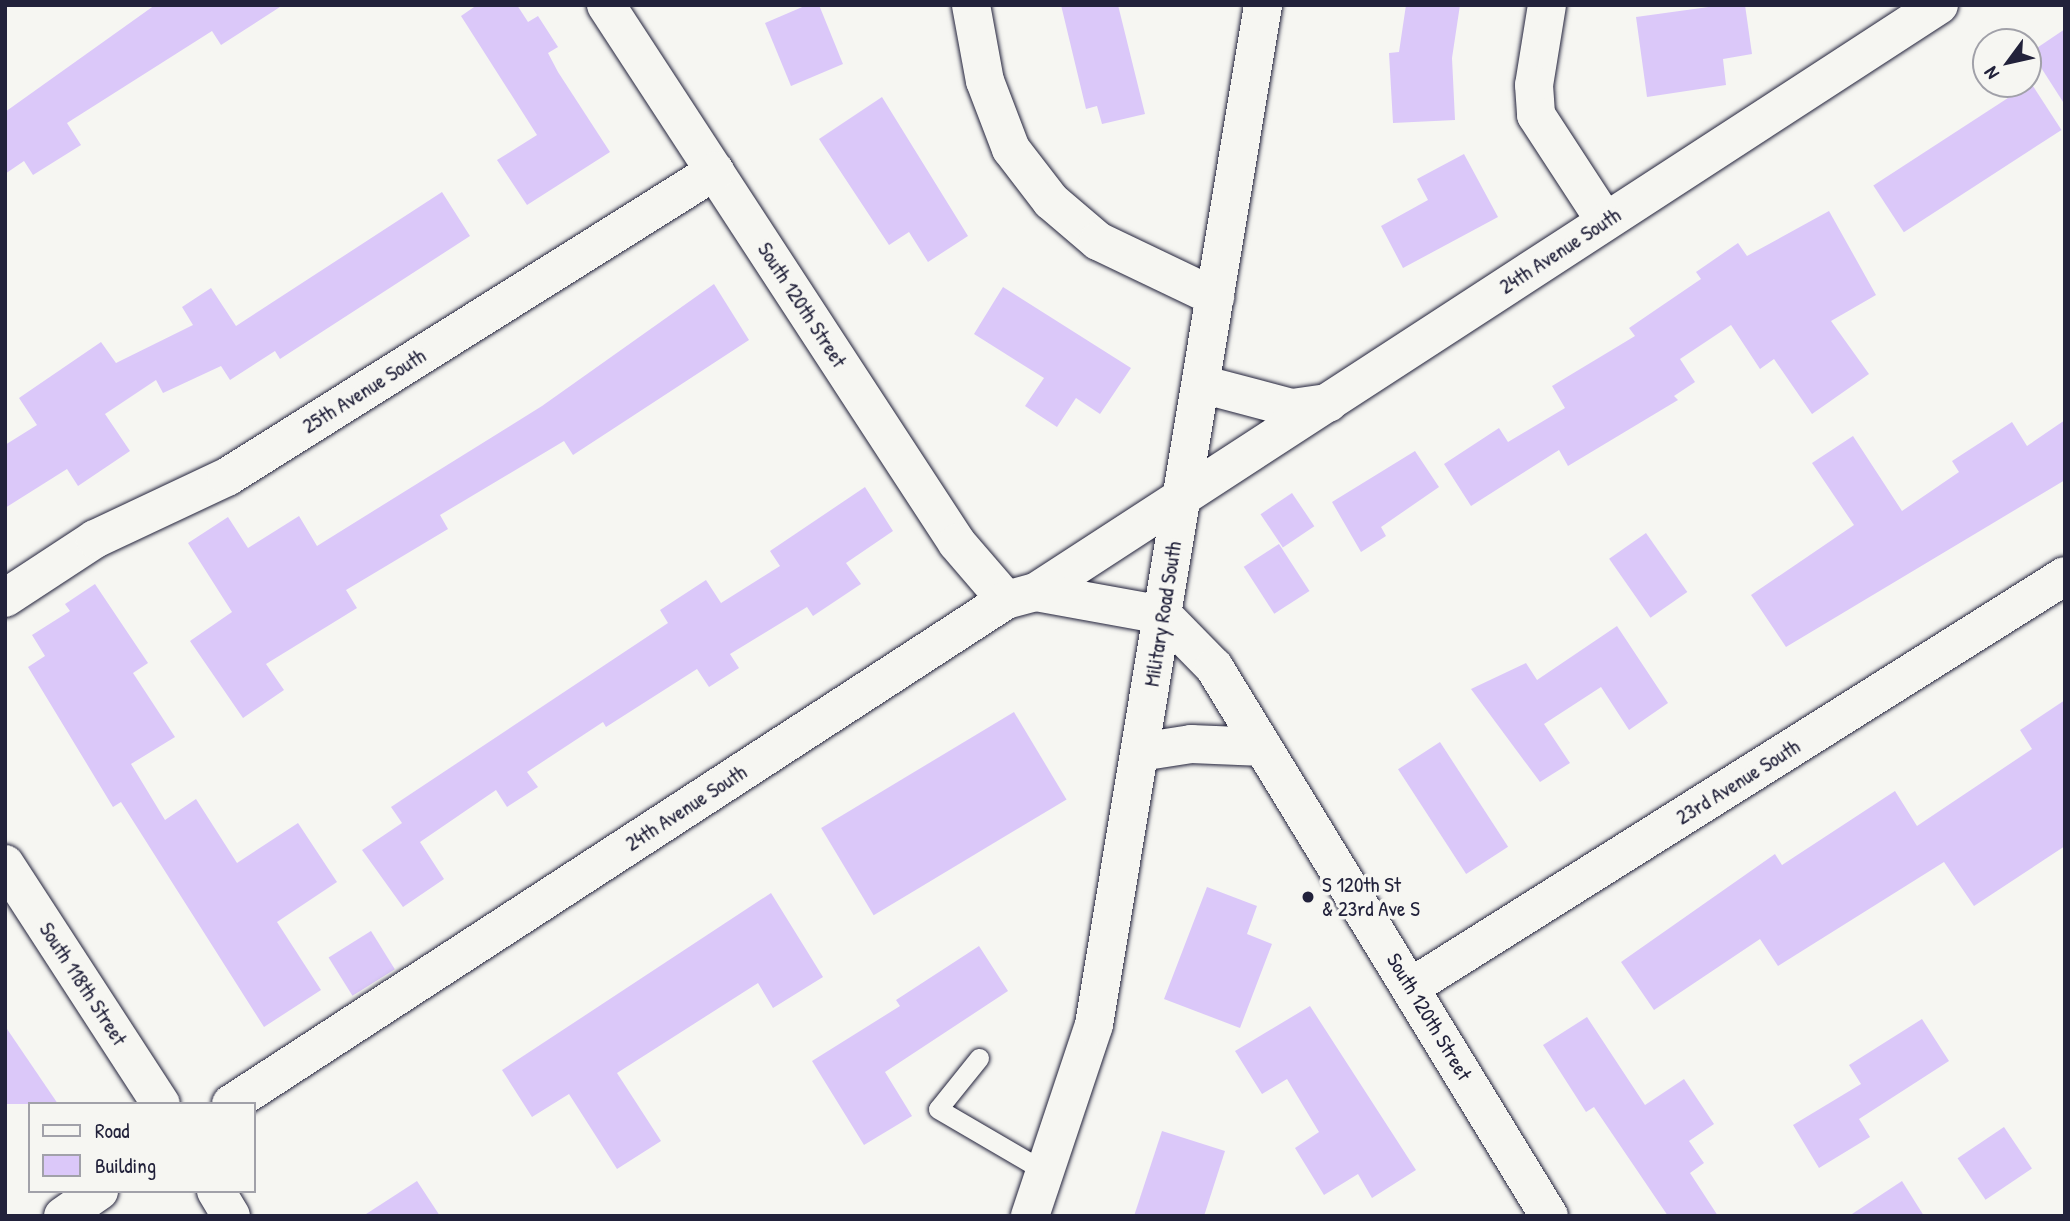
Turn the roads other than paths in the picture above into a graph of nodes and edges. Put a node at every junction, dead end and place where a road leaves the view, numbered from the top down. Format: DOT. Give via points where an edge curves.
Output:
graph roads {
  1 [pos="606,5"];
  2 [pos="1263,5"];
  3 [pos="1547,5"];
  4 [pos="1939,5"];
  5 [pos="964,6"];
  6 [pos="715,171"];
  7 [pos="1605,221"];
  8 [pos="1215,297"];
  9 [pos="1201,384"];
  10 [pos="1331,402"];
  11 [pos="1182,498"];
  12 [pos="2065,576"];
  13 [pos="1021,596"];
  14 [pos="5,598"];
  15 [pos="1163,615"];
  16 [pos="1263,747"];
  17 [pos="1140,752"];
  18 [pos="5,864"];
  19 [pos="1411,987"];
  20 [pos="979,1058"];
  21 [pos="160,1102"];
  22 [pos="234,1102"];
  23 [pos="1046,1172"];
  24 [pos="96,1193"];
  25 [pos="217,1193"];
  26 [pos="63,1216"];
  27 [pos="231,1216"];
  28 [pos="1030,1216"];
  29 [pos="1549,1216"];
  1 -- 6 [label="street, South 120th Street"];
  2 -- 8 [label="street, Military Road South"];
  3 -- 7 [label="street" via="1534,85 1536,115"];
  4 -- 7 [label="street, 24th Avenue South"];
  5 -- 8 [label="street" via="1011,149 1051,201 1098,241"];
  6 -- 13 [label="street, South 120th Street" via="957,543"];
  6 -- 14 [label="street, 25th Avenue South" via="227,477 95,540"];
  7 -- 10 [label="street, 24th Avenue South"];
  8 -- 9 [label="street, Military Road South"];
  9 -- 10 [label="street" via="1292,408"];
  9 -- 11 [label="street, Military Road South"];
  10 -- 11 [label="street, 24th Avenue South"];
  11 -- 13 [label="street, 24th Avenue South"];
  11 -- 15 [label="street, Military Road South"];
  12 -- 19 [label="street, 23rd Avenue South"];
  13 -- 15 [label="street"];
  13 -- 22 [label="street, 24th Avenue South"];
  15 -- 16 [label="street, South 120th Street" via="1214,667"];
  15 -- 17 [label="street, Military Road South"];
  16 -- 17 [label="street" via="1191,744"];
  16 -- 19 [label="street, South 120th Street"];
  17 -- 23 [label="street, Military Road South" via="1094,1026"];
  18 -- 21 [label="street, South 118th Street"];
  19 -- 29 [label="street, South 120th Street"];
  20 -- 23 [label="lane" via="938,1109"];
  23 -- 28 [label="street, Military Road South"];
  24 -- 26 [label="street"];
  25 -- 27 [label="street"];
}
